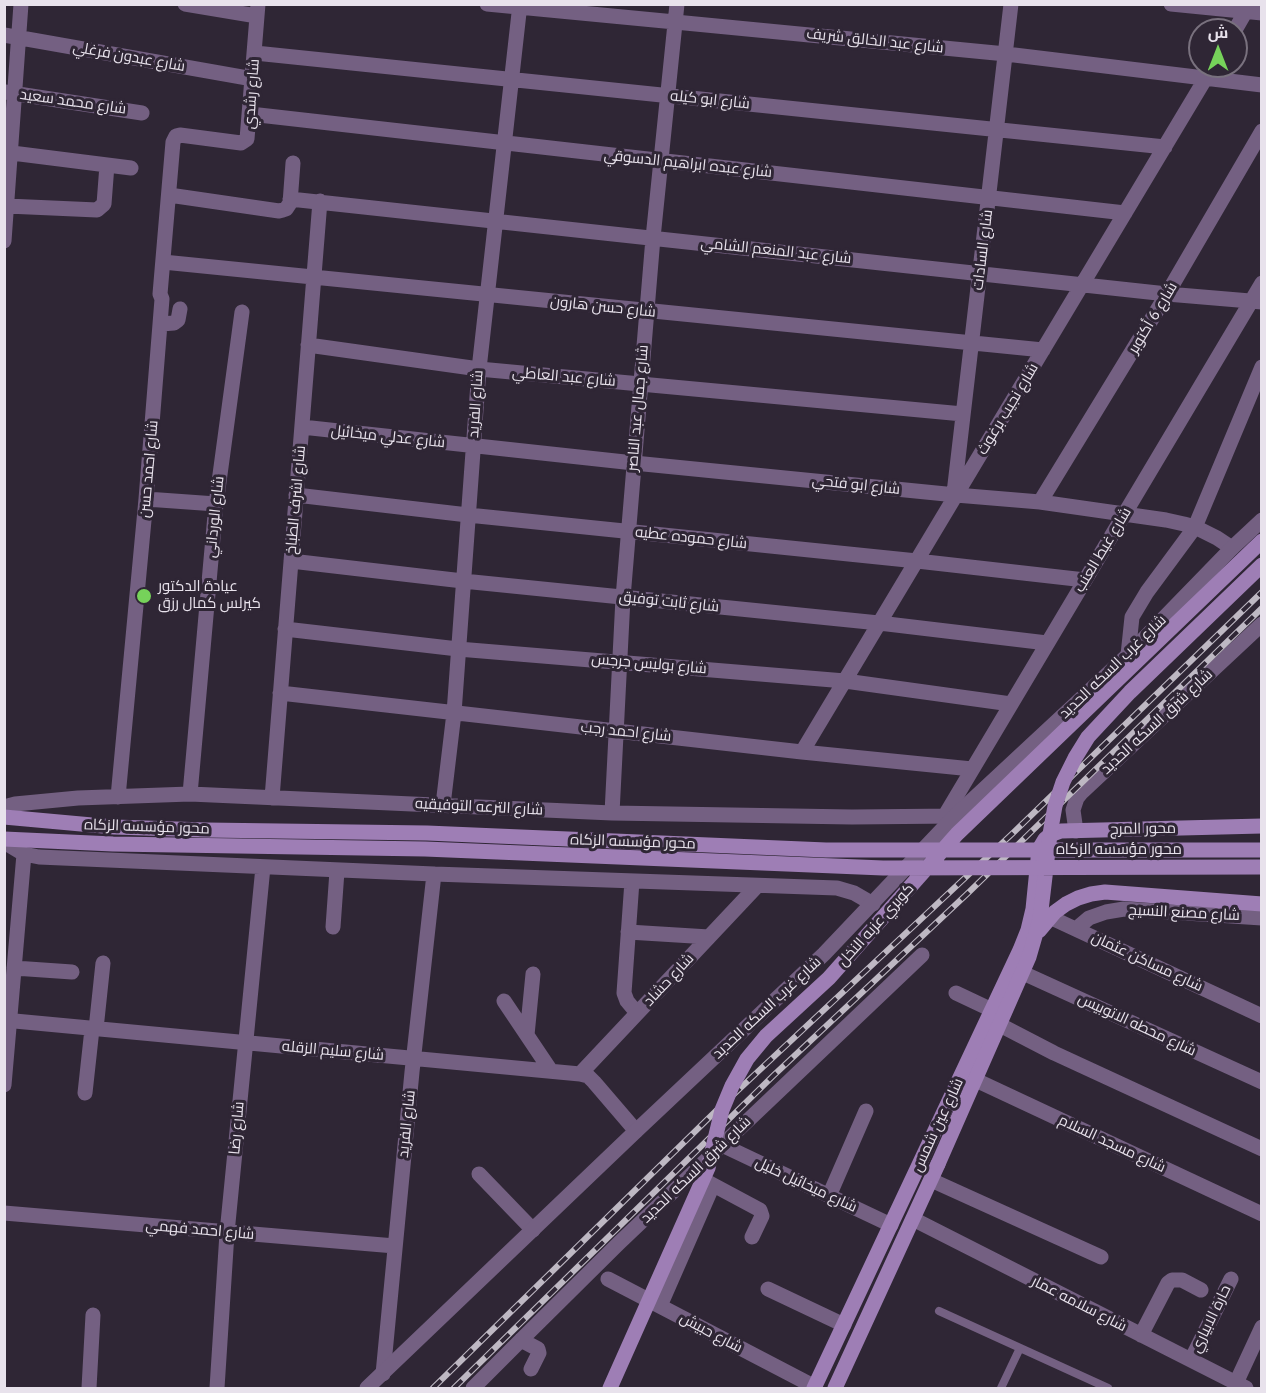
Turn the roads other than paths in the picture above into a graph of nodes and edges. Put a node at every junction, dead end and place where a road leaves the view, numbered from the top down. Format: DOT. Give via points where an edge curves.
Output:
graph roads {
  1 [pos="21,4"];
  2 [pos="185,4"];
  3 [pos="487,4"];
  4 [pos="677,4"];
  5 [pos="1011,4"];
  6 [pos="1171,4"];
  7 [pos="519,6"];
  8 [pos="258,10"];
  9 [pos="1253,10"];
  10 [pos="675,21"];
  11 [pos="12,37"];
  12 [pos="255,53"];
  13 [pos="1006,54"];
  14 [pos="1188,70"];
  15 [pos="1206,78"];
  16 [pos="1234,78"];
  17 [pos="253,79"];
  18 [pos="511,79"];
  19 [pos="1262,85"];
  20 [pos="10,93"];
  21 [pos="667,96"];
  22 [pos="142,113"];
  23 [pos="250,114"];
  24 [pos="997,130"];
  25 [pos="1262,131"];
  26 [pos="173,142"];
  27 [pos="504,143"];
  28 [pos="1165,147"];
  29 [pos="8,152"];
  30 [pos="661,161"];
  31 [pos="293,163"];
  32 [pos="107,165"];
  33 [pos="131,168"];
  34 [pos="169,195"];
  35 [pos="989,198"];
  36 [pos="291,199"];
  37 [pos="320,201"];
  38 [pos="6,209"];
  39 [pos="1125,213"];
  40 [pos="496,221"];
  41 [pos="653,238"];
  42 [pos="4,241"];
  43 [pos="163,262"];
  44 [pos="980,274"];
  45 [pos="314,277"];
  46 [pos="1262,283"];
  47 [pos="1083,284"];
  48 [pos="1167,294"];
  49 [pos="487,295"];
  50 [pos="1256,302"];
  51 [pos="180,309"];
  52 [pos="646,311"];
  53 [pos="242,312"];
  54 [pos="160,324"];
  55 [pos="972,343"];
  56 [pos="308,345"];
  57 [pos="1043,350"];
  58 [pos="1262,367"];
  59 [pos="479,369"];
  60 [pos="640,384"];
  61 [pos="963,414"];
  62 [pos="302,427"];
  63 [pos="473,446"];
  64 [pos="634,463"];
  65 [pos="296,495"];
  66 [pos="955,495"];
  67 [pos="146,499"];
  68 [pos="1040,502"];
  69 [pos="216,504"];
  70 [pos="468,515"];
  71 [pos="1124,515"];
  72 [pos="1262,520"];
  73 [pos="1195,527"];
  74 [pos="628,531"];
  75 [pos="1262,541"];
  76 [pos="1232,548"];
  77 [pos="291,561"];
  78 [pos="917,561"];
  79 [pos="1262,565"];
  80 [pos="1085,580"];
  81 [pos="463,581"];
  82 [pos="622,598"];
  83 [pos="879,623"];
  84 [pos="1262,624"];
  85 [pos="285,629"];
  86 [pos="1047,643"];
  87 [pos="459,649"];
  88 [pos="1128,656"];
  89 [pos="619,662"];
  90 [pos="845,681"];
  91 [pos="280,693"];
  92 [pos="1011,704"];
  93 [pos="454,713"];
  94 [pos="616,731"];
  95 [pos="802,753"];
  96 [pos="972,769"];
  97 [pos="190,794"];
  98 [pos="118,797"];
  99 [pos="272,798"];
  100 [pos="443,805"];
  101 [pos="4,807"];
  102 [pos="612,813"];
  103 [pos="950,816"];
  104 [pos="4,817"];
  105 [pos="1262,826"];
  106 [pos="1076,831"];
  107 [pos="4,841"];
  108 [pos="1262,850"];
  109 [pos="24,854"];
  110 [pos="1038,855"];
  111 [pos="263,867"];
  112 [pos="1262,867"];
  113 [pos="337,871"];
  114 [pos="434,874"];
  115 [pos="632,881"];
  116 [pos="757,886"];
  117 [pos="873,904"];
  118 [pos="1262,904"];
  119 [pos="1033,909"];
  120 [pos="1262,918"];
  121 [pos="333,927"];
  122 [pos="1076,929"];
  123 [pos="628,932"];
  124 [pos="1037,933"];
  125 [pos="709,937"];
  126 [pos="922,956"];
  127 [pos="102,963"];
  128 [pos="15,968"];
  129 [pos="1012,968"];
  130 [pos="72,972"];
  131 [pos="532,974"];
  132 [pos="956,993"];
  133 [pos="504,1001"];
  134 [pos="992,1010"];
  135 [pos="638,1013"];
  136 [pos="1262,1016"];
  137 [pos="7,1021"];
  138 [pos="1000,1025"];
  139 [pos="94,1029"];
  140 [pos="527,1035"];
  141 [pos="246,1043"];
  142 [pos="413,1058"];
  143 [pos="551,1071"];
  144 [pos="580,1074"];
  145 [pos="962,1074"];
  146 [pos="1262,1082"];
  147 [pos="4,1085"];
  148 [pos="86,1093"];
  149 [pos="866,1111"];
  150 [pos="636,1131"];
  151 [pos="722,1145"];
  152 [pos="1262,1149"];
  153 [pos="692,1173"];
  154 [pos="479,1174"];
  155 [pos="931,1180"];
  156 [pos="713,1185"];
  157 [pos="829,1196"];
  158 [pos="4,1214"];
  159 [pos="1262,1214"];
  160 [pos="913,1219"];
  161 [pos="891,1225"];
  162 [pos="533,1230"];
  163 [pos="227,1233"];
  164 [pos="752,1237"];
  165 [pos="395,1246"];
  166 [pos="1101,1257"];
  167 [pos="608,1279"];
  168 [pos="1231,1279"];
  169 [pos="768,1288"];
  170 [pos="1201,1290"];
  171 [pos="660,1306"];
  172 [pos="939,1311"];
  173 [pos="93,1315"];
  174 [pos="844,1325"];
  175 [pos="1262,1327"];
  176 [pos="1141,1335"];
  177 [pos="521,1340"];
  178 [pos="1020,1348"];
  179 [pos="1191,1360"];
  180 [pos="531,1369"];
  181 [pos="383,1374"];
  182 [pos="1241,1386"];
  183 [pos="814,1388"];
  184 [pos="88,1389"];
  185 [pos="217,1389"];
  186 [pos="368,1389"];
  187 [pos="473,1389"];
  188 [pos="610,1389"];
  189 [pos="836,1389"];
  190 [pos="1001,1389"];
  191 [pos="1108,1389"];
  1 -- 11 [label="street"];
  2 -- 8 [label="street"];
  3 -- 7 [label="street, شارع عبد الخالق شريف"];
  4 -- 10 [label="street, شارع جمال عبد الناصر"];
  5 -- 13 [label="street, شارع السادات"];
  6 -- 9 [label="street"];
  7 -- 10 [label="street, شارع عبد الخالق شريف"];
  7 -- 18 [label="street, شارع الفريد"];
  8 -- 12 [label="street, شارع رشدي"];
  10 -- 13 [label="street, شارع عبد الخالق شريف"];
  10 -- 21 [label="street, شارع جمال عبد الناصر"];
  11 -- 17 [label="street, شارع عبدون فرغلي"];
  11 -- 20 [label="street"];
  12 -- 17 [label="street, شارع رشدي"];
  12 -- 18 [label="street, شارع ابو كيله"];
  13 -- 14 [label="street, شارع عبد الخالق شريف"];
  13 -- 24 [label="street, شارع السادات"];
  15 -- 28 [label="street, شارع نجيب برغوث"];
  16 -- 19 [label="street, شارع عبد الخالق شريف"];
  17 -- 23 [label="street, شارع رشدي"];
  18 -- 21 [label="street, شارع ابو كيله"];
  18 -- 27 [label="street, شارع الفريد"];
  20 -- 22 [label="street, شارع محمد سعيد"];
  20 -- 29 [label="street"];
  21 -- 24 [label="street, شارع ابو كيله"];
  21 -- 30 [label="street, شارع جمال عبد الناصر"];
  23 -- 26 [label="street, شارع رشدي" via="244,143 180,135"];
  23 -- 27 [label="street, شارع عبده ابراهيم الدسوقي"];
  24 -- 28 [label="street, شارع ابو كيله"];
  24 -- 35 [label="street, شارع السادات"];
  25 -- 48 [label="street, شارع 6 أكتوبر"];
  26 -- 34 [label="street, شارع احمد حسن"];
  27 -- 30 [label="street, شارع عبده ابراهيم الدسوقي"];
  27 -- 40 [label="street, شارع الفريد"];
  28 -- 39 [label="street, شارع نجيب برغوث"];
  29 -- 32 [label="street"];
  29 -- 38 [label="street"];
  30 -- 35 [label="street, شارع عبده ابراهيم الدسوقي"];
  30 -- 41 [label="street, شارع جمال عبد الناصر"];
  31 -- 36 [label="street"];
  32 -- 33 [label="street"];
  32 -- 38 [label="street" via="104,204 97,210"];
  34 -- 36 [label="street" via="279,211 286,209"];
  34 -- 43 [label="street, شارع احمد حسن"];
  35 -- 39 [label="street, شارع عبده ابراهيم الدسوقي"];
  35 -- 44 [label="street, شارع السادات"];
  36 -- 37 [label="street, شارع عبد المنعم الشامي"];
  37 -- 40 [label="street, شارع عبد المنعم الشامي"];
  37 -- 45 [label="street, شارع اشرف الطباخ"];
  38 -- 42 [label="street"];
  39 -- 47 [label="street, شارع نجيب برغوث"];
  40 -- 41 [label="street, شارع عبد المنعم الشامي"];
  40 -- 49 [label="street, شارع الفريد"];
  41 -- 44 [label="street, شارع عبد المنعم الشامي"];
  41 -- 52 [label="street, شارع جمال عبد الناصر"];
  43 -- 45 [label="street, شارع حسن هارون"];
  43 -- 54 [label="street, شارع احمد حسن"];
  44 -- 47 [label="street, شارع عبد المنعم الشامي"];
  44 -- 55 [label="street, شارع السادات"];
  45 -- 49 [label="street, شارع حسن هارون"];
  45 -- 56 [label="street, شارع اشرف الطباخ"];
  46 -- 50 [label="street, شارع غيط العنب"];
  47 -- 48 [label="street, شارع عبد المنعم الشامي"];
  47 -- 57 [label="street, شارع نجيب برغوث"];
  48 -- 50 [label="street, شارع عبد المنعم الشامي"];
  48 -- 68 [label="street, شارع 6 أكتوبر"];
  49 -- 52 [label="street, شارع حسن هارون"];
  49 -- 59 [label="street, شارع الفريد"];
  50 -- 71 [label="street, شارع غيط العنب"];
  51 -- 54 [label="street" via="174,323"];
  52 -- 55 [label="street, شارع حسن هارون"];
  52 -- 60 [label="street, شارع جمال عبد الناصر"];
  53 -- 69 [label="street, شارع الورداني"];
  54 -- 67 [label="street, شارع احمد حسن"];
  55 -- 57 [label="street, شارع حسن هارون"];
  55 -- 61 [label="street, شارع السادات"];
  56 -- 59 [label="street, شارع عبد العاطي"];
  56 -- 62 [label="street, شارع اشرف الطباخ"];
  57 -- 66 [label="street, شارع نجيب برغوث"];
  58 -- 73 [label="street"];
  59 -- 60 [label="street, شارع عبد العاطي"];
  59 -- 63 [label="street, شارع الفريد"];
  60 -- 61 [label="street, شارع عبد العاطي"];
  60 -- 64 [label="street, شارع جمال عبد الناصر"];
  61 -- 66 [label="street, شارع السادات"];
  62 -- 63 [label="street, شارع عدلي ميخائيل"];
  62 -- 65 [label="street, شارع اشرف الطباخ"];
  63 -- 64 [label="street, شارع ابو فتحي"];
  63 -- 70 [label="street, شارع الفريد"];
  64 -- 66 [label="street, شارع ابو فتحي"];
  64 -- 74 [label="street, شارع جمال عبد الناصر"];
  65 -- 70 [label="street, شارع حموده عطيه"];
  65 -- 77 [label="street, شارع اشرف الطباخ"];
  66 -- 68 [label="street, شارع ابو فتحي"];
  66 -- 78 [label="street, شارع نجيب برغوث"];
  67 -- 69 [label="street"];
  67 -- 98 [label="street, شارع احمد حسن"];
  68 -- 71 [label="street, شارع ابو فتحي"];
  69 -- 97 [label="street, شارع الورداني"];
  70 -- 74 [label="street, شارع حموده عطيه"];
  70 -- 81 [label="street, شارع الفريد"];
  71 -- 73 [label="street, شارع ابو فتحي"];
  71 -- 80 [label="street, شارع غيط العنب"];
  72 -- 76 [label="street, شارع غرب السكه الحديد"];
  73 -- 76 [label="street, شارع ابو فتحي"];
  73 -- 88 [label="street" via="1132,617"];
  74 -- 78 [label="street, شارع حموده عطيه"];
  74 -- 82 [label="street, شارع جمال عبد الناصر"];
  75 -- 188 [label="main road, كوبري عزبه النخل, bridge" via="957,834 829,978 766,1036 747,1059 722,1110 708,1168"];
  76 -- 88 [label="street, شارع غرب السكه الحديد"];
  77 -- 81 [label="street, شارع ثابت توفيق"];
  77 -- 85 [label="street, شارع اشرف الطباخ"];
  78 -- 80 [label="street, شارع حموده عطيه"];
  78 -- 83 [label="street, شارع نجيب برغوث"];
  79 -- 124 [label="main road, bridge" via="1130,692 1075,758 1055,806"];
  80 -- 86 [label="street, شارع غيط العنب"];
  81 -- 82 [label="street, شارع ثابت توفيق"];
  81 -- 87 [label="street, شارع الفريد"];
  82 -- 83 [label="street, شارع ثابت توفيق"];
  82 -- 89 [label="street, شارع جمال عبد الناصر"];
  83 -- 86 [label="street, شارع ثابت توفيق"];
  83 -- 90 [label="street, شارع نجيب برغوث"];
  84 -- 106 [label="street, شارع شرق السكه الحديد" via="1081,793 1073,810"];
  85 -- 87 [label="street, شارع بوليس جرجس"];
  85 -- 91 [label="street, شارع اشرف الطباخ"];
  86 -- 92 [label="street, شارع غيط العنب"];
  87 -- 89 [label="street, شارع بوليس جرجس"];
  87 -- 93 [label="street, شارع الفريد"];
  88 -- 103 [label="street, شارع غرب السكه الحديد"];
  89 -- 90 [label="street, شارع بوليس جرجس"];
  89 -- 94 [label="street, شارع جمال عبد الناصر"];
  90 -- 92 [label="street, شارع بوليس جرجس"];
  90 -- 95 [label="street, شارع نجيب برغوث"];
  91 -- 93 [label="street, شارع احمد رجب"];
  91 -- 99 [label="street, شارع اشرف الطباخ"];
  92 -- 96 [label="street, شارع غيط العنب"];
  93 -- 94 [label="street, شارع احمد رجب"];
  93 -- 100 [label="street, شارع الفريد"];
  94 -- 95 [label="street, شارع احمد رجب"];
  94 -- 102 [label="street, شارع جمال عبد الناصر"];
  95 -- 96 [label="street, شارع احمد رجب"];
  96 -- 103 [label="street, شارع غيط العنب"];
  97 -- 98 [label="street, شارع الترعه التوفيقيه"];
  97 -- 99 [label="street, شارع الترعه التوفيقيه"];
  98 -- 101 [label="street, شارع الترعه التوفيقيه"];
  99 -- 100 [label="street, شارع الترعه التوفيقيه"];
  100 -- 102 [label="street, شارع الترعه التوفيقيه"];
  102 -- 103 [label="street, شارع الترعه التوفيقيه"];
  103 -- 117 [label="street, شارع غرب السكه الحديد"];
  104 -- 108 [label="main road, محور مؤسسه الزكاه, bridge" via="114,827 427,833 826,850"];
  105 -- 106 [label="main road, محور المرج"];
  106 -- 110 [label="main road, محور المرج" via="1050,835 1041,843"];
  107 -- 109 [label="street"];
  107 -- 112 [label="main road, محور مؤسسه الزكاه, bridge" via="425,849 872,868"];
  109 -- 111 [label="street"];
  109 -- 128 [label="street"];
  110 -- 119 [label="main road, شارع عين شمس"];
  111 -- 113 [label="street"];
  111 -- 141 [label="street, شارع رضا"];
  113 -- 114 [label="street"];
  113 -- 121 [label="street"];
  114 -- 115 [label="street"];
  114 -- 142 [label="street, شارع الفريد"];
  115 -- 116 [label="street"];
  115 -- 123 [label="street"];
  116 -- 117 [label="street" via="837,888"];
  116 -- 125 [label="street, شارع حشاد"];
  117 -- 150 [label="street, شارع غرب السكه الحديد"];
  118 -- 124 [label="main road, bridge" via="1105,892 1066,904"];
  119 -- 122 [label="street, شارع مساكن عثمان"];
  119 -- 129 [label="main road, شارع عين شمس"];
  120 -- 122 [label="street, شارع مصنع النسيج" via="1124,909 1089,918"];
  122 -- 136 [label="street, شارع مساكن عثمان"];
  123 -- 125 [label="street"];
  123 -- 135 [label="street" via="624,993"];
  124 -- 138 [label="main road, bridge"];
  125 -- 135 [label="street, شارع حشاد"];
  126 -- 151 [label="street, شارع شرق السكه الحديد"];
  127 -- 139 [label="street"];
  128 -- 130 [label="street"];
  128 -- 137 [label="street"];
  129 -- 134 [label="main road, شارع عين شمس"];
  129 -- 146 [label="street, شارع محطه الاتوبيس"];
  131 -- 140 [label="street"];
  132 -- 134 [label="street"];
  133 -- 140 [label="street"];
  134 -- 145 [label="main road, شارع عين شمس"];
  135 -- 144 [label="street, شارع حشاد"];
  137 -- 139 [label="street, شارع سليم الزقله"];
  137 -- 147 [label="street"];
  138 -- 152 [label="street"];
  138 -- 155 [label="main road, شارع عين شمس, bridge"];
  139 -- 141 [label="street, شارع سليم الزقله"];
  139 -- 148 [label="street"];
  140 -- 143 [label="street"];
  141 -- 142 [label="street, شارع سليم الزقله"];
  141 -- 163 [label="street, شارع رضا"];
  142 -- 143 [label="street, شارع سليم الزقله"];
  142 -- 165 [label="street, شارع الفريد"];
  143 -- 144 [label="street, شارع سليم الزقله"];
  144 -- 150 [label="street" via="594,1082"];
  145 -- 159 [label="street, شارع مسجد السلام"];
  145 -- 161 [label="main road, شارع عين شمس"];
  149 -- 157 [label="street"];
  150 -- 162 [label="street, شارع غرب السكه الحديد"];
  151 -- 153 [label="street, شارع شرق السكه الحديد"];
  151 -- 157 [label="street, شارع ميخائيل خليل"];
  153 -- 156 [label="street"];
  153 -- 177 [label="street, شارع شرق السكه الحديد"];
  154 -- 162 [label="street"];
  155 -- 160 [label="main road, شارع عين شمس"];
  155 -- 166 [label="street"];
  156 -- 164 [label="street" via="760,1210 762,1216"];
  156 -- 171 [label="street"];
  157 -- 161 [label="street, شارع ميخائيل خليل"];
  158 -- 163 [label="street, شارع احمد فهمي"];
  160 -- 176 [label="street, شارع سلامه عمار"];
  160 -- 189 [label="main road, شارع عين شمس"];
  161 -- 174 [label="main road, شارع عين شمس"];
  162 -- 181 [label="street, شارع غرب السكه الحديد"];
  163 -- 165 [label="street, شارع احمد فهمي"];
  163 -- 185 [label="street, شارع رضا"];
  165 -- 181 [label="street, شارع الفريد"];
  167 -- 171 [label="street, شارع حبيش"];
  168 -- 179 [label="street, حارة الابياري"];
  169 -- 174 [label="street"];
  170 -- 176 [label="street" via="1182,1280 1172,1280"];
  171 -- 183 [label="street, شارع حبيش"];
  172 -- 178 [label="lane"];
  173 -- 184 [label="street"];
  174 -- 183 [label="main road, شارع عين شمس"];
  175 -- 182 [label="street"];
  176 -- 179 [label="street, شارع سلامه عمار"];
  177 -- 180 [label="street" via="538,1349"];
  177 -- 187 [label="street, شارع شرق السكه الحديد"];
  178 -- 190 [label="lane"];
  178 -- 191 [label="lane"];
  179 -- 182 [label="street, شارع سلامه عمار"];
  181 -- 186 [label="street, شارع غرب السكه الحديد"];
}
